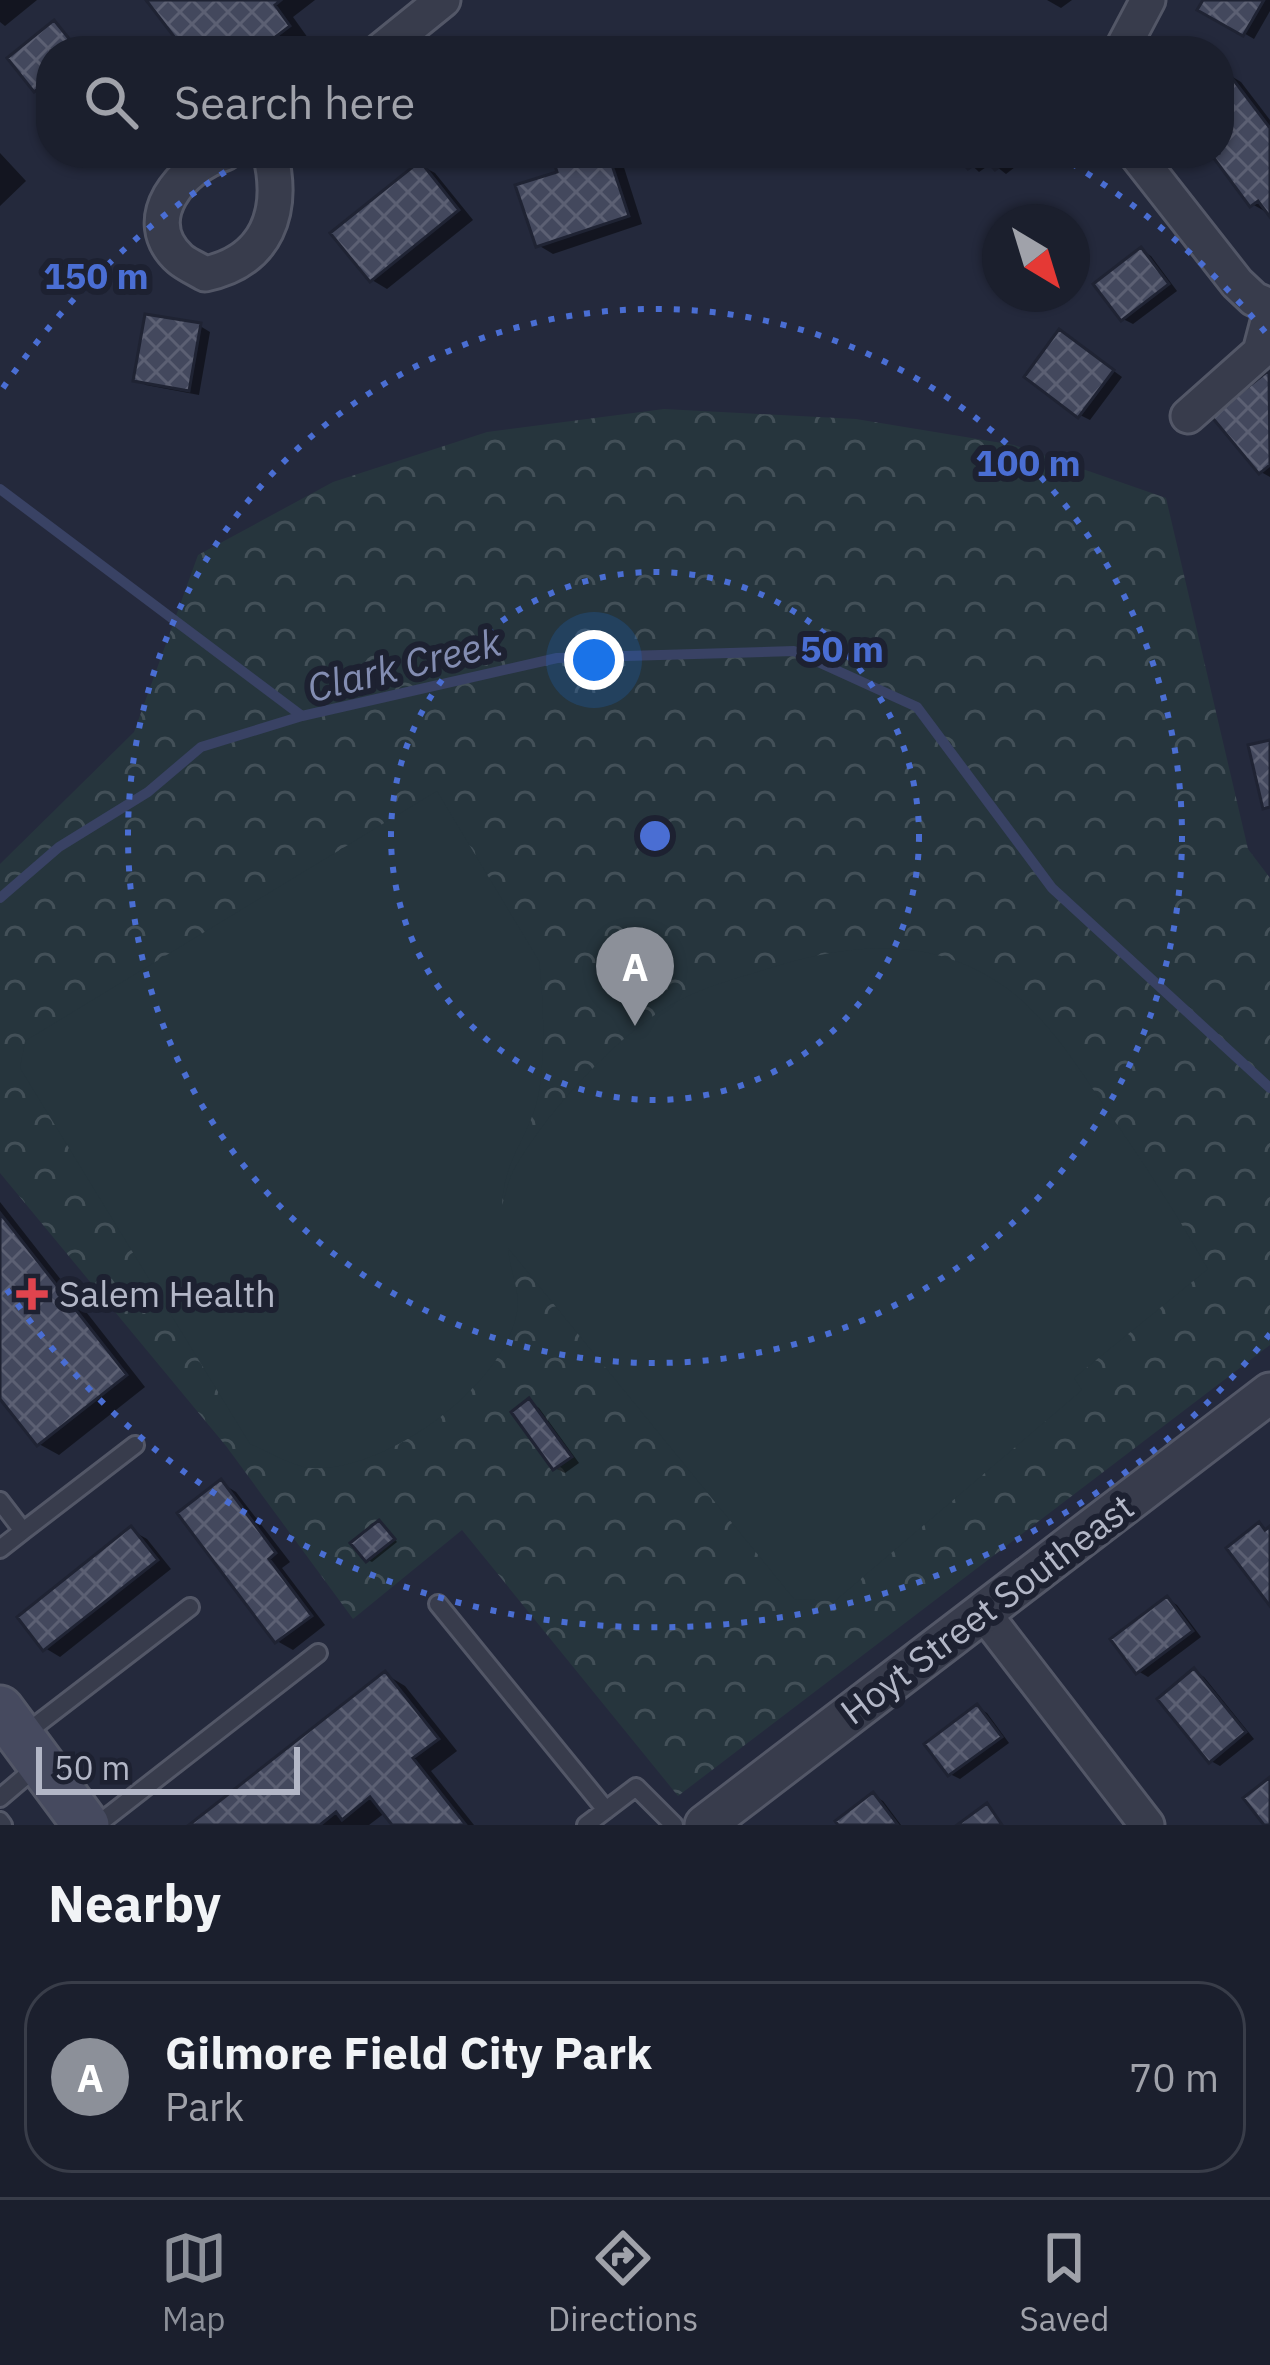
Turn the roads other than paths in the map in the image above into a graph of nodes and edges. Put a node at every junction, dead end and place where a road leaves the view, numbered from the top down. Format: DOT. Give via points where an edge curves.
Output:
graph roads {
  1 [pos="443,0"];
  2 [pos="1148,0"];
  3 [pos="399,36"];
  4 [pos="1129,36"];
  5 [pos="198,168"];
  6 [pos="270,168"];
  7 [pos="1147,168"];
  8 [pos="1270,310"];
  9 [pos="1188,416"];
  10 [pos="1270,1393"];
  11 [pos="135,1445"];
  12 [pos="0,1502"];
  13 [pos="23,1532"];
  14 [pos="0,1549"];
  15 [pos="438,1604"];
  16 [pos="190,1606"];
  17 [pos="982,1611"];
  18 [pos="318,1653"];
  19 [pos="20,1736"];
  20 [pos="0,1798"];
  21 [pos="606,1810"];
  22 [pos="86,1825"];
  23 [pos="97,1825"];
  24 [pos="586,1825"];
  25 [pos="674,1825"];
  26 [pos="705,1825"];
  27 [pos="1147,1825"];
  1 -- 3 [label="street"];
  2 -- 4 [label="street"];
  5 -- 6 [label="street" via="164,200 161,229 178,257 205,274 232,268 272,222"];
  7 -- 8 [label="street" via="1237,283"];
  8 -- 9 [label="street" via="1260,352"];
  10 -- 17 [label="street, Hoyt Street Southeast"];
  11 -- 13 [label="lane"];
  12 -- 13 [label="lane"];
  13 -- 14 [label="lane"];
  15 -- 21 [label="lane"];
  16 -- 19 [label="lane"];
  17 -- 26 [label="street, Hoyt Street Southeast"];
  17 -- 27 [label="street"];
  18 -- 23 [label="lane"];
  19 -- 20 [label="lane"];
  19 -- 22 [label="main road"];
  21 -- 24 [label="lane"];
  21 -- 25 [label="lane" via="636,1786"];
}
